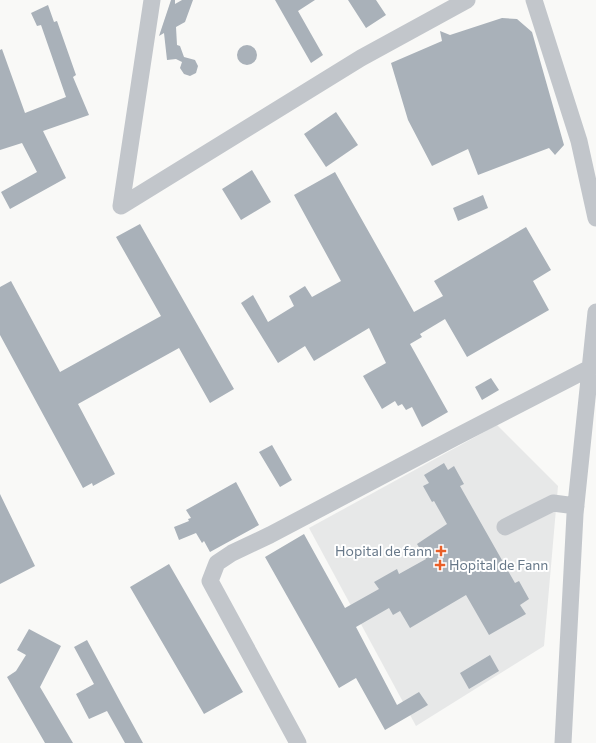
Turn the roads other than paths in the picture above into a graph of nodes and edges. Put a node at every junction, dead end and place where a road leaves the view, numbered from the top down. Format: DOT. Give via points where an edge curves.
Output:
graph roads {
  1 [pos="152,0"];
  2 [pos="467,0"];
  3 [pos="534,0"];
  4 [pos="596,218"];
  5 [pos="596,312"];
  6 [pos="590,368"];
  7 [pos="576,506"];
  8 [pos="505,527"];
  9 [pos="298,743"];
  10 [pos="563,743"];
  1 -- 2 [label="street" via="120,206 360,58"];
  3 -- 4 [label="street" via="579,141"];
  5 -- 6 [label="street"];
  6 -- 7 [label="street"];
  6 -- 9 [label="street" via="217,563 210,582"];
  7 -- 8 [label="street" via="553,504"];
  7 -- 10 [label="street"];
}
